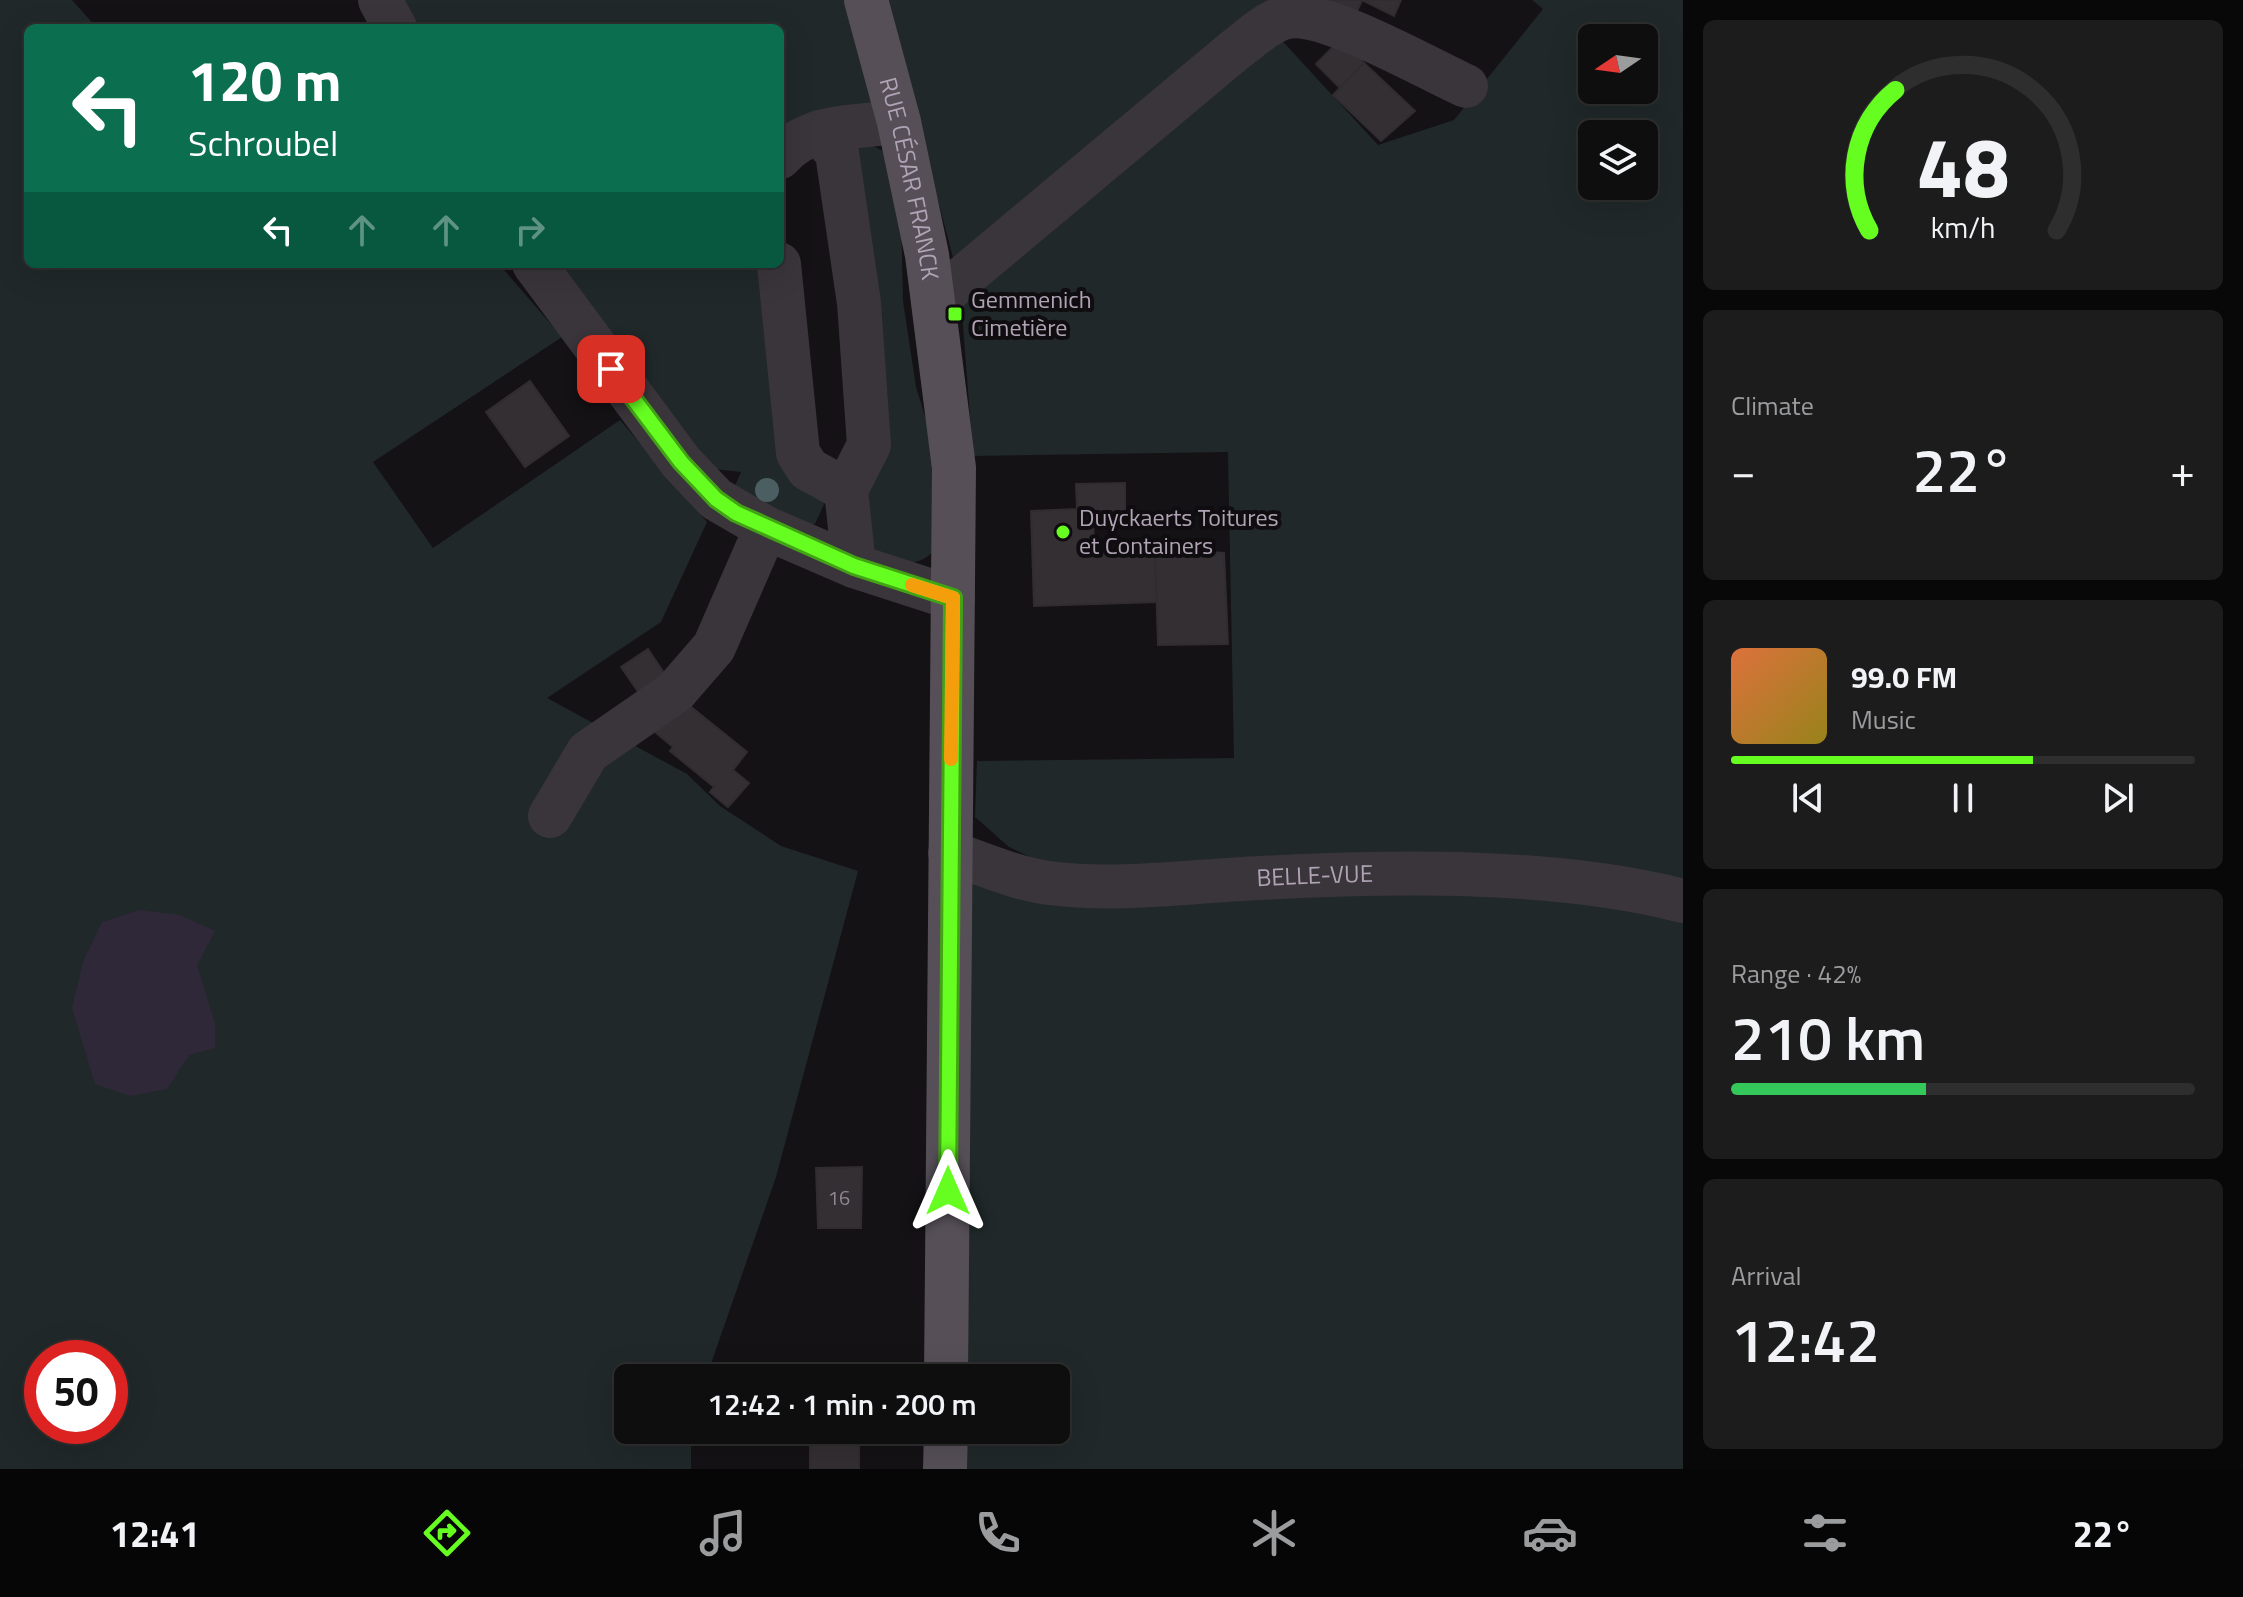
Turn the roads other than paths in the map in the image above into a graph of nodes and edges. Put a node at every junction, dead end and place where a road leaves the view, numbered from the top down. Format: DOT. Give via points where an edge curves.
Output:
graph roads {
  1 [pos="380,0"];
  2 [pos="866,0"];
  3 [pos="393,24"];
  4 [pos="1466,86"];
  5 [pos="899,122"];
  6 [pos="819,132"];
  7 [pos="784,152"];
  8 [pos="537,268"];
  9 [pos="779,268"];
  10 [pos="935,301"];
  11 [pos="846,490"];
  12 [pos="766,528"];
  13 [pos="854,566"];
  14 [pos="953,598"];
  15 [pos="550,816"];
  16 [pos="950,853"];
  17 [pos="1683,901"];
  18 [pos="946,1364"];
  19 [pos="946,1444"];
  20 [pos="945,1469"];
  1 -- 3 [label="street"];
  2 -- 5 [label="main road, RUE CÉSAR FRANCK"];
  4 -- 10 [label="street" via="1348,30 1287,17 1235,50"];
  5 -- 6 [label="street"];
  5 -- 10 [label="main road, RUE CÉSAR FRANCK"];
  6 -- 7 [label="street" via="792,143"];
  6 -- 11 [label="street" via="837,153 859,303 869,445"];
  8 -- 12 [label="street" via="681,462 716,499"];
  9 -- 11 [label="street" via="798,453 808,469"];
  10 -- 14 [label="main road, RUE CÉSAR FRANCK" via="954,468"];
  11 -- 13 [label="street"];
  12 -- 13 [label="street"];
  12 -- 15 [label="street" via="714,647 675,692 588,752"];
  13 -- 14 [label="street"];
  14 -- 16 [label="main road, RUE CÉSAR FRANCK"];
  16 -- 17 [label="street, BELLE-VUE" via="1045,883 1094,887 1355,873 1513,878 1647,892"];
  16 -- 18 [label="main road, RUE CÉSAR FRANCK"];
  19 -- 20 [label="main road"];
}
